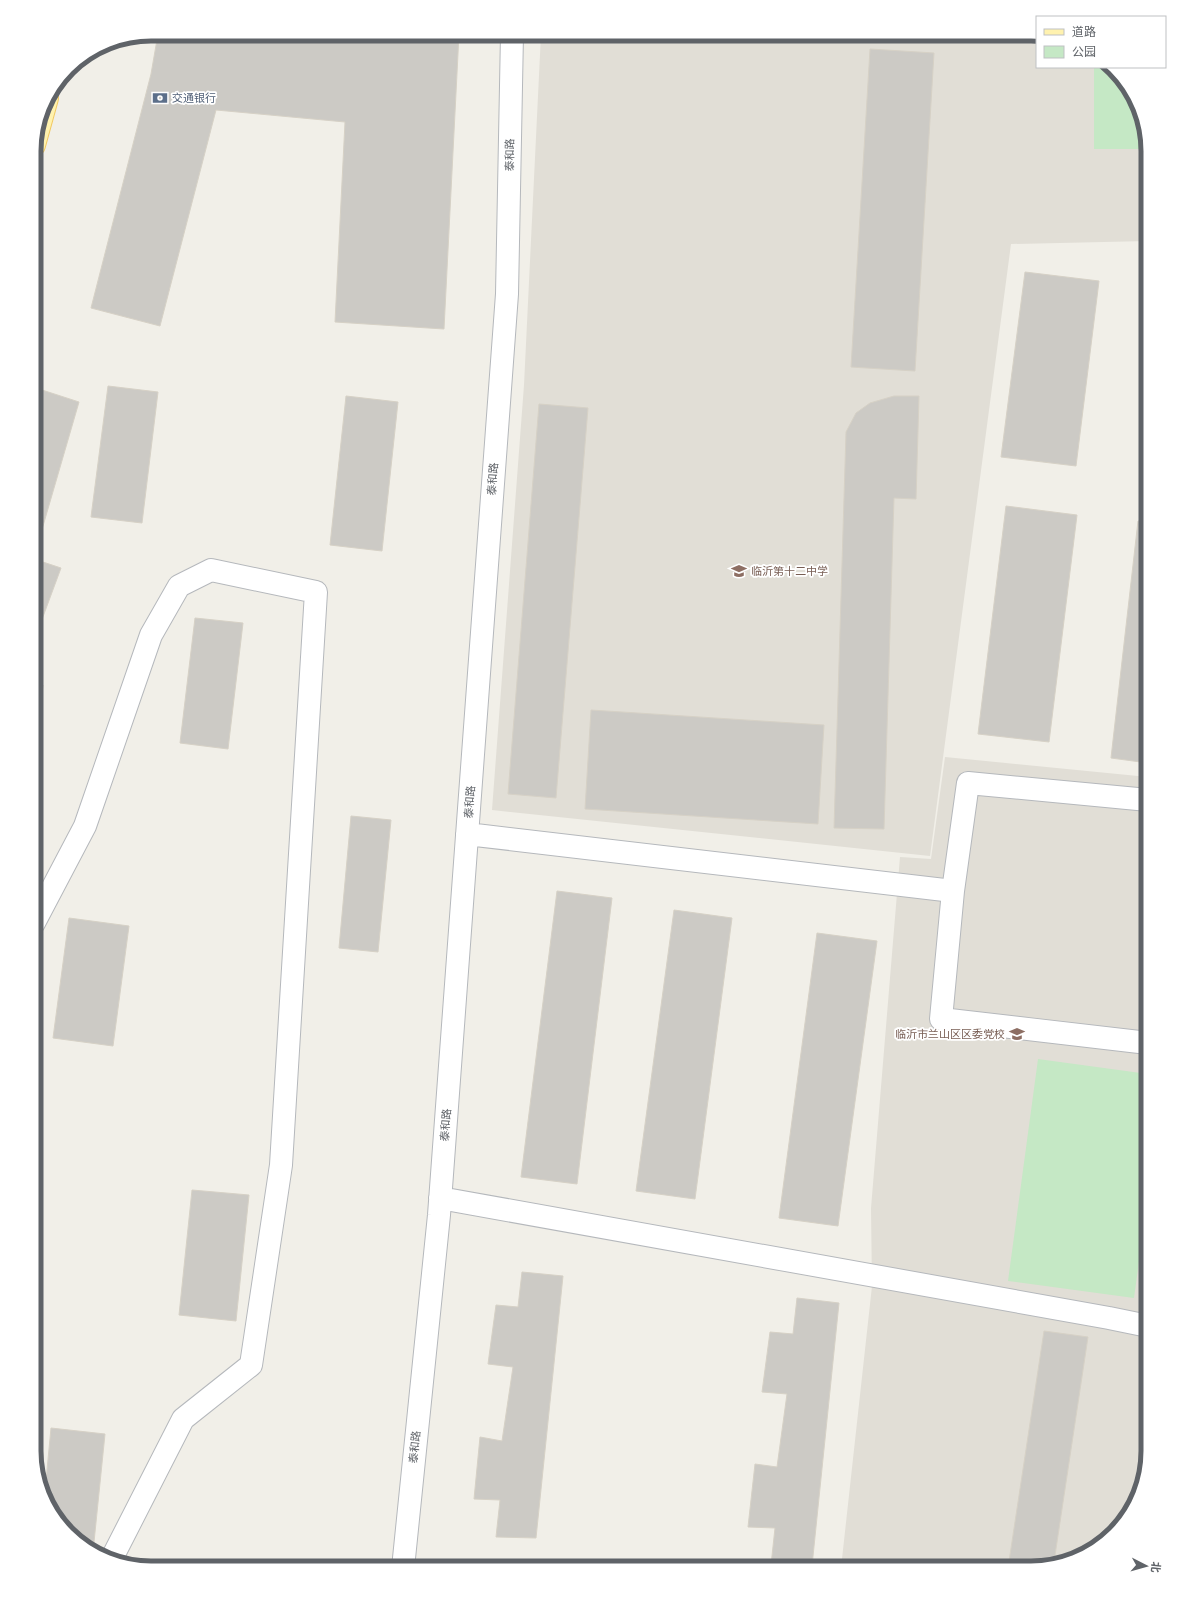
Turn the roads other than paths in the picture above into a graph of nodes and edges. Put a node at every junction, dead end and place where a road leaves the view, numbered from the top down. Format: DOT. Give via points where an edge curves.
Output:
graph roads {
  1 [pos="512,41"];
  2 [pos="1141,799"];
  3 [pos="467,834"];
  4 [pos="953,891"];
  5 [pos="41,910"];
  6 [pos="1141,1042"];
  7 [pos="440,1198"];
  8 [pos="1141,1325"];
  9 [pos="114,1554"];
  10 [pos="404,1561"];
  1 -- 3 [label="street, 泰和路" via="507,294"];
  2 -- 4 [label="street" via="968,783"];
  3 -- 4 [label="street"];
  3 -- 7 [label="street, 泰和路"];
  4 -- 6 [label="street" via="941,1019"];
  5 -- 9 [label="street" via="85,826 151,635 179,586 211,570 316,592 281,1165 251,1365 183,1419"];
  7 -- 8 [label="street"];
  7 -- 10 [label="street, 泰和路"];
}
